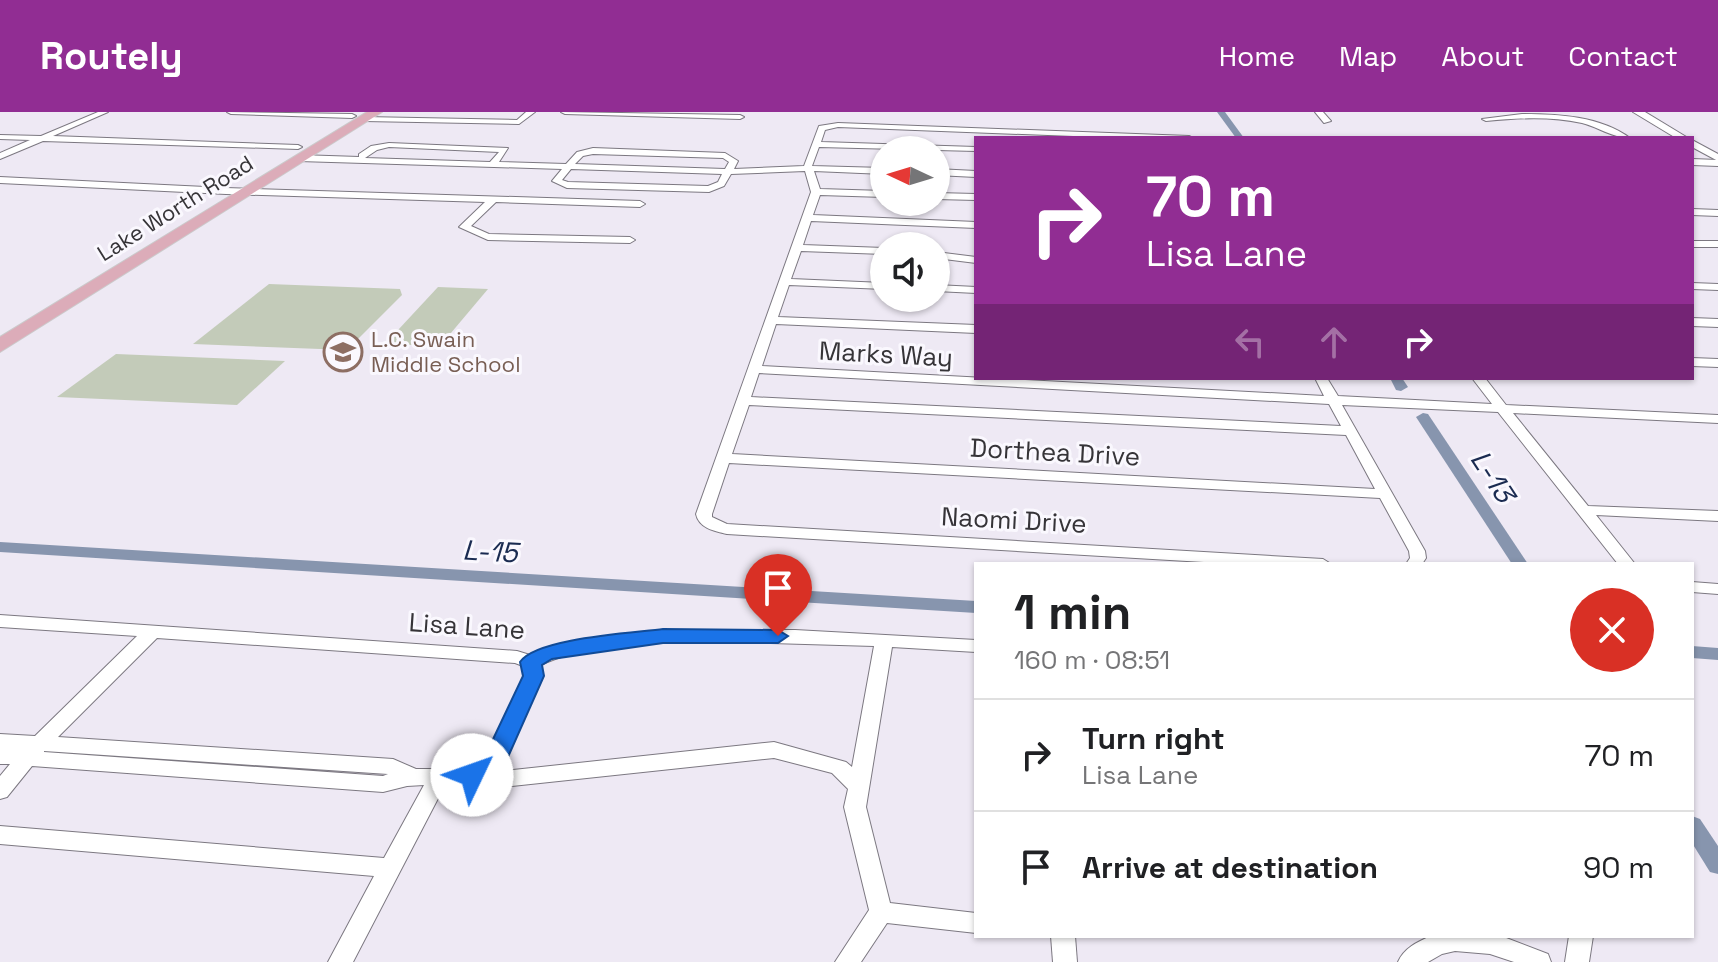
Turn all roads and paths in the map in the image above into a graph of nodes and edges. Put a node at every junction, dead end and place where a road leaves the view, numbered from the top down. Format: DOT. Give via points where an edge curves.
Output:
graph roads {
  1 [pos="104,112"];
  2 [pos="231,112"];
  3 [pos="531,112"];
  4 [pos="565,112"];
  5 [pos="1319,112"];
  6 [pos="1638,112"];
  7 [pos="360,117"];
  8 [pos="740,117"];
  9 [pos="1486,119"];
  10 [pos="1327,121"];
  11 [pos="1128,136"];
  12 [pos="1622,136"];
  13 [pos="1680,136"];
  14 [pos="0,137"];
  15 [pos="40,139"];
  16 [pos="816,144"];
  17 [pos="1694,144"];
  18 [pos="974,149"];
  19 [pos="300,154"];
  20 [pos="0,156"];
  21 [pos="1718,161"];
  22 [pos="1694,162"];
  23 [pos="494,163"];
  24 [pos="568,166"];
  25 [pos="809,166"];
  26 [pos="870,168"];
  27 [pos="728,170"];
  28 [pos="950,171"];
  29 [pos="974,172"];
  30 [pos="0,180"];
  31 [pos="226,191"];
  32 [pos="246,191"];
  33 [pos="816,192"];
  34 [pos="870,194"];
  35 [pos="950,196"];
  36 [pos="974,197"];
  37 [pos="494,199"];
  38 [pos="640,204"];
  39 [pos="1694,212"];
  40 [pos="1718,213"];
  41 [pos="806,218"];
  42 [pos="974,225"];
  43 [pos="1694,237"];
  44 [pos="630,240"];
  45 [pos="1718,241"];
  46 [pos="1694,244"];
  47 [pos="796,248"];
  48 [pos="870,251"];
  49 [pos="950,257"];
  50 [pos="974,260"];
  51 [pos="95,271"];
  52 [pos="784,282"];
  53 [pos="870,285"];
  54 [pos="1694,286"];
  55 [pos="1718,287"];
  56 [pos="950,289"];
  57 [pos="974,290"];
  58 [pos="771,320"];
  59 [pos="1694,322"];
  60 [pos="1718,323"];
  61 [pos="32,326"];
  62 [pos="0,329"];
  63 [pos="974,329"];
  64 [pos="0,346"];
  65 [pos="1694,362"];
  66 [pos="1718,363"];
  67 [pos="754,368"];
  68 [pos="974,375"];
  69 [pos="974,378"];
  70 [pos="1049,380"];
  71 [pos="1479,380"];
  72 [pos="1328,391"];
  73 [pos="743,401"];
  74 [pos="1498,406"];
  75 [pos="1614,410"];
  76 [pos="1718,410"];
  77 [pos="1718,419"];
  78 [pos="1351,431"];
  79 [pos="723,458"];
  80 [pos="1385,494"];
  81 [pos="1584,510"];
  82 [pos="1718,516"];
  83 [pos="1289,562"];
  84 [pos="1415,562"];
  85 [pos="1625,562"];
  86 [pos="1694,587"];
  87 [pos="1718,589"];
  88 [pos="0,621"];
  89 [pos="152,632"];
  90 [pos="884,641"];
  91 [pos="974,646"];
  92 [pos="531,662"];
  93 [pos="0,741"];
  94 [pos="32,752"];
  95 [pos="0,756"];
  96 [pos="487,768"];
  97 [pos="438,778"];
  98 [pos="859,787"];
  99 [pos="0,791"];
  100 [pos="0,835"];
  101 [pos="391,868"];
  102 [pos="881,912"];
  103 [pos="974,923"];
  104 [pos="1063,938"];
  105 [pos="1581,938"];
  106 [pos="1443,939"];
  107 [pos="340,962"];
  108 [pos="847,962"];
  109 [pos="1065,962"];
  110 [pos="1410,962"];
  111 [pos="1539,962"];
  112 [pos="1577,962"];
  1 -- 15 [label="street"];
  2 -- 7 [label="street"];
  3 -- 7 [label="street" via="520,120"];
  4 -- 8 [label="street"];
  5 -- 10 [label="street"];
  6 -- 13 [label="street"];
  7 -- 19 [label="main road, Lake Worth Road"];
  9 -- 12 [label="street" via="1581,120"];
  11 -- 16 [label="street" via="829,126 822,128"];
  14 -- 15 [label="street"];
  15 -- 19 [label="street"];
  15 -- 20 [label="street"];
  16 -- 18 [label="street"];
  16 -- 25 [label="street"];
  17 -- 21 [label="street"];
  19 -- 23 [label="street"];
  19 -- 23 [label="street"];
  19 -- 31 [label="main road, Lake Worth Road"];
  19 -- 32 [label="main road, Lake Worth Road"];
  21 -- 22 [label="street"];
  23 -- 24 [label="street"];
  24 -- 27 [label="street"];
  24 -- 27 [label="street" via="580,154 598,151 725,156 734,159"];
  24 -- 27 [label="street" via="555,179 558,183 704,189 718,186"];
  25 -- 26 [label="street"];
  25 -- 27 [label="street"];
  25 -- 33 [label="street"];
  28 -- 29 [label="street"];
  30 -- 31 [label="street"];
  31 -- 32 [label="street"];
  31 -- 51 [label="main road, Lake Worth Road"];
  32 -- 37 [label="street"];
  32 -- 61 [label="main road, Lake Worth Road"];
  33 -- 34 [label="street"];
  33 -- 41 [label="street"];
  35 -- 36 [label="street"];
  37 -- 38 [label="street"];
  37 -- 44 [label="street" via="464,227 500,238"];
  39 -- 40 [label="street"];
  41 -- 42 [label="street"];
  41 -- 47 [label="street"];
  43 -- 45 [label="street"];
  45 -- 46 [label="street"];
  47 -- 48 [label="street"];
  47 -- 52 [label="street"];
  49 -- 50 [label="street"];
  51 -- 61 [label="main road" via="94,280 30,322"];
  51 -- 62 [label="main road, Lake Worth Road"];
  52 -- 53 [label="street"];
  52 -- 58 [label="street"];
  54 -- 55 [label="street"];
  56 -- 57 [label="street"];
  58 -- 63 [label="street"];
  58 -- 67 [label="street"];
  59 -- 60 [label="street"];
  61 -- 64 [label="main road, Lake Worth Road"];
  65 -- 66 [label="street"];
  67 -- 68 [label="street, Marks Way"];
  67 -- 69 [label="street, Marks Way"];
  67 -- 73 [label="street"];
  70 -- 72 [label="street, Marks Way"];
  71 -- 74 [label="street"];
  72 -- 74 [label="street, Marks Way"];
  72 -- 78 [label="street"];
  73 -- 78 [label="street"];
  73 -- 79 [label="street"];
  74 -- 75 [label="street, Marks Way"];
  74 -- 81 [label="street"];
  75 -- 76 [label="street, Marks Way"];
  75 -- 77 [label="street, Marks Way"];
  78 -- 80 [label="street"];
  79 -- 80 [label="street, Dorthea Drive"];
  79 -- 83 [label="street, Naomi Drive" via="704,514 727,529"];
  80 -- 84 [label="street" via="1417,551"];
  81 -- 82 [label="street"];
  81 -- 85 [label="street"];
  86 -- 87 [label="street"];
  88 -- 89 [label="street, Lisa Lane"];
  89 -- 92 [label="street, Lisa Lane"];
  89 -- 94 [label="street"];
  90 -- 91 [label="street, Lisa Lane"];
  90 -- 92 [label="street, Lisa Lane" via="663,636 559,649"];
  90 -- 98 [label="street"];
  92 -- 96 [label="street" via="534,676"];
  93 -- 94 [label="street"];
  94 -- 95 [label="street"];
  94 -- 97 [label="street" via="383,784"];
  94 -- 99 [label="street"];
  96 -- 97 [label="street" via="457,779"];
  96 -- 98 [label="street" via="512,778 774,750 839,767"];
  97 -- 101 [label="street"];
  98 -- 102 [label="street" via="855,807"];
  100 -- 101 [label="street"];
  101 -- 107 [label="street"];
  102 -- 103 [label="street"];
  102 -- 108 [label="street"];
  104 -- 109 [label="street"];
  105 -- 112 [label="street"];
  106 -- 110 [label="street"];
  106 -- 111 [label="street" via="1495,945"];
}
